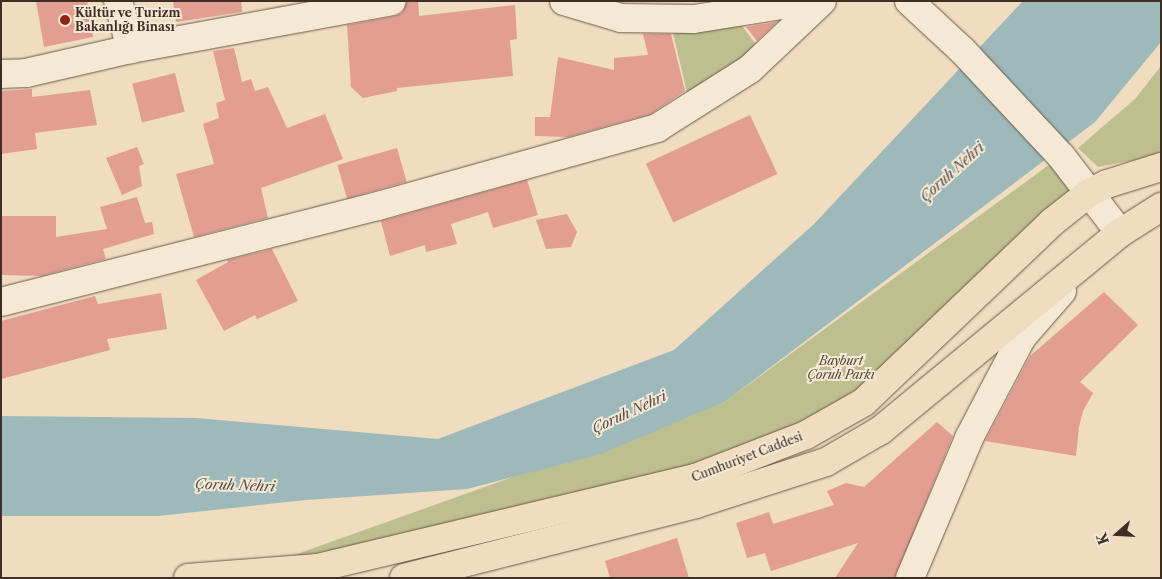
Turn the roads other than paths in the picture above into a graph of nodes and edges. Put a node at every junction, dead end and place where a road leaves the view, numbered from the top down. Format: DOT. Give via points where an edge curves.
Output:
graph roads {
  1 [pos="118,1"];
  2 [pos="392,1"];
  3 [pos="564,1"];
  4 [pos="808,1"];
  5 [pos="822,1"];
  6 [pos="909,1"];
  7 [pos="131,50"];
  8 [pos="1,74"];
  9 [pos="1161,167"];
  10 [pos="1089,193"];
  11 [pos="1161,207"];
  12 [pos="1120,232"];
  13 [pos="1092,255"];
  14 [pos="1,302"];
  15 [pos="200,578"];
  16 [pos="404,578"];
  17 [pos="910,578"];
  1 -- 7 [label="street"];
  2 -- 7 [label="street"];
  3 -- 4 [label="street" via="621,18 694,19"];
  5 -- 14 [label="street" via="750,69 657,128 378,206"];
  6 -- 10 [label="street" via="962,50 1061,156"];
  7 -- 8 [label="street" via="26,73"];
  9 -- 10 [label="main road, Cumhuriyet Caddesi"];
  10 -- 12 [label="street"];
  10 -- 15 [label="main road, Cumhuriyet Caddesi" via="1051,223 864,402 806,435 695,478 317,568"];
  11 -- 12 [label="main road"];
  12 -- 13 [label="main road"];
  13 -- 16 [label="main road" via="881,430 826,462 696,504"];
  13 -- 17 [label="street" via="1022,338 970,438"];
}
